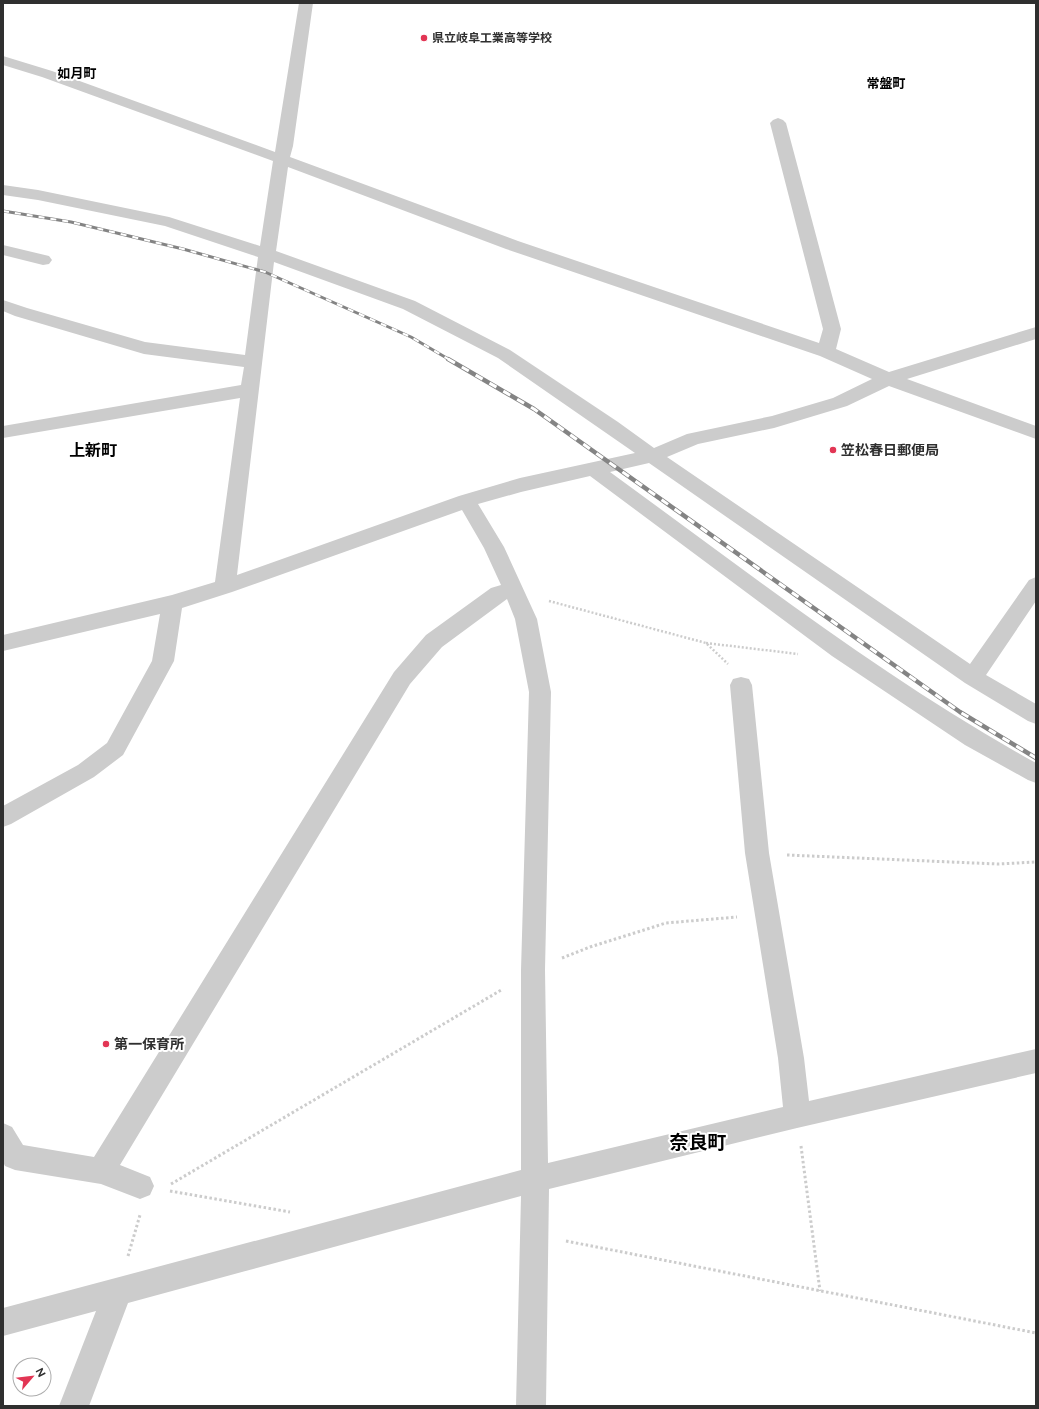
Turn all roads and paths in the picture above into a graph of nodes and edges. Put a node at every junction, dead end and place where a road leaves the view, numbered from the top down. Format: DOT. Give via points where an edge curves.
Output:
graph roads {
  1 [pos="306,3"];
  2 [pos="3,60"];
  3 [pos="778,123"];
  4 [pos="282,159"];
  5 [pos="3,190"];
  6 [pos="3,250"];
  7 [pos="267,254"];
  8 [pos="43,260"];
  9 [pos="3,305"];
  10 [pos="1036,333"];
  11 [pos="826,352"];
  12 [pos="254,362"];
  13 [pos="888,379"];
  14 [pos="250,390"];
  15 [pos="3,432"];
  16 [pos="1036,433"];
  17 [pos="652,456"];
  18 [pos="593,470"];
  19 [pos="466,501"];
  20 [pos="1036,585"];
  21 [pos="225,587"];
  22 [pos="516,596"];
  23 [pos="172,604"];
  24 [pos="706,642"];
  25 [pos="3,643"];
  26 [pos="801,654"];
  27 [pos="974,677"];
  28 [pos="741,685"];
  29 [pos="1036,715"];
  30 [pos="1036,774"];
  31 [pos="3,817"];
  32 [pos="757,853"];
  33 [pos="1036,862"];
  34 [pos="767,915"];
  35 [pos="534,970"];
  36 [pos="1036,1061"];
  37 [pos="797,1116"];
  38 [pos="7,1153"];
  39 [pos="101,1171"];
  40 [pos="535,1179"];
  41 [pos="149,1193"];
  42 [pos="292,1213"];
  43 [pos="534,1235"];
  44 [pos="119,1290"];
  45 [pos="820,1291"];
  46 [pos="3,1322"];
  47 [pos="1036,1333"];
  48 [pos="74,1406"];
  49 [pos="531,1406"];
  1 -- 4 [label="street"];
  2 -- 4 [label="street"];
  3 -- 11 [label="street" via="832,329"];
  4 -- 7 [label="street"];
  4 -- 11 [label="street" via="512,245"];
  5 -- 7 [label="street" via="169,222"];
  6 -- 8 [label="street"];
  7 -- 12 [label="street"];
  7 -- 17 [label="street" via="409,305 497,350"];
  9 -- 12 [label="street" via="144,348"];
  10 -- 13 [label="street"];
  11 -- 13 [label="street"];
  12 -- 14 [label="street"];
  13 -- 16 [label="street"];
  13 -- 17 [label="street" via="840,402 774,422 694,440"];
  14 -- 15 [label="street"];
  14 -- 21 [label="street"];
  17 -- 18 [label="street"];
  17 -- 27 [label="street"];
  18 -- 19 [label="street" via="520,485"];
  18 -- 30 [label="street" via="840,650 973,739"];
  19 -- 21 [label="street"];
  19 -- 22 [label="street" via="494,547"];
  20 -- 27 [label="street"];
  21 -- 23 [label="street"];
  22 -- 24 [label="path" via="542,599"];
  22 -- 35 [label="street" via="526,619 540,692"];
  22 -- 39 [label="street" via="498,593 434,641 402,678"];
  23 -- 25 [label="street"];
  23 -- 31 [label="street" via="163,661 115,749 86,772"];
  24 -- 26 [label="path"];
  24 -- 28 [label="path" via="726,662"];
  27 -- 29 [label="street"];
  28 -- 32 [label="street"];
  32 -- 33 [label="path" via="998,864"];
  32 -- 34 [label="street"];
  34 -- 35 [label="path" via="666,923 590,946"];
  34 -- 37 [label="street" via="791,1058"];
  35 -- 40 [label="street"];
  35 -- 41 [label="path"];
  36 -- 37 [label="street"];
  37 -- 40 [label="street"];
  37 -- 45 [label="path"];
  38 -- 39 [label="street"];
  39 -- 41 [label="street"];
  40 -- 43 [label="street"];
  40 -- 44 [label="street"];
  41 -- 42 [label="path"];
  41 -- 44 [label="path"];
  43 -- 45 [label="path"];
  43 -- 49 [label="street"];
  44 -- 46 [label="street"];
  44 -- 48 [label="street"];
  45 -- 47 [label="path"];
}
